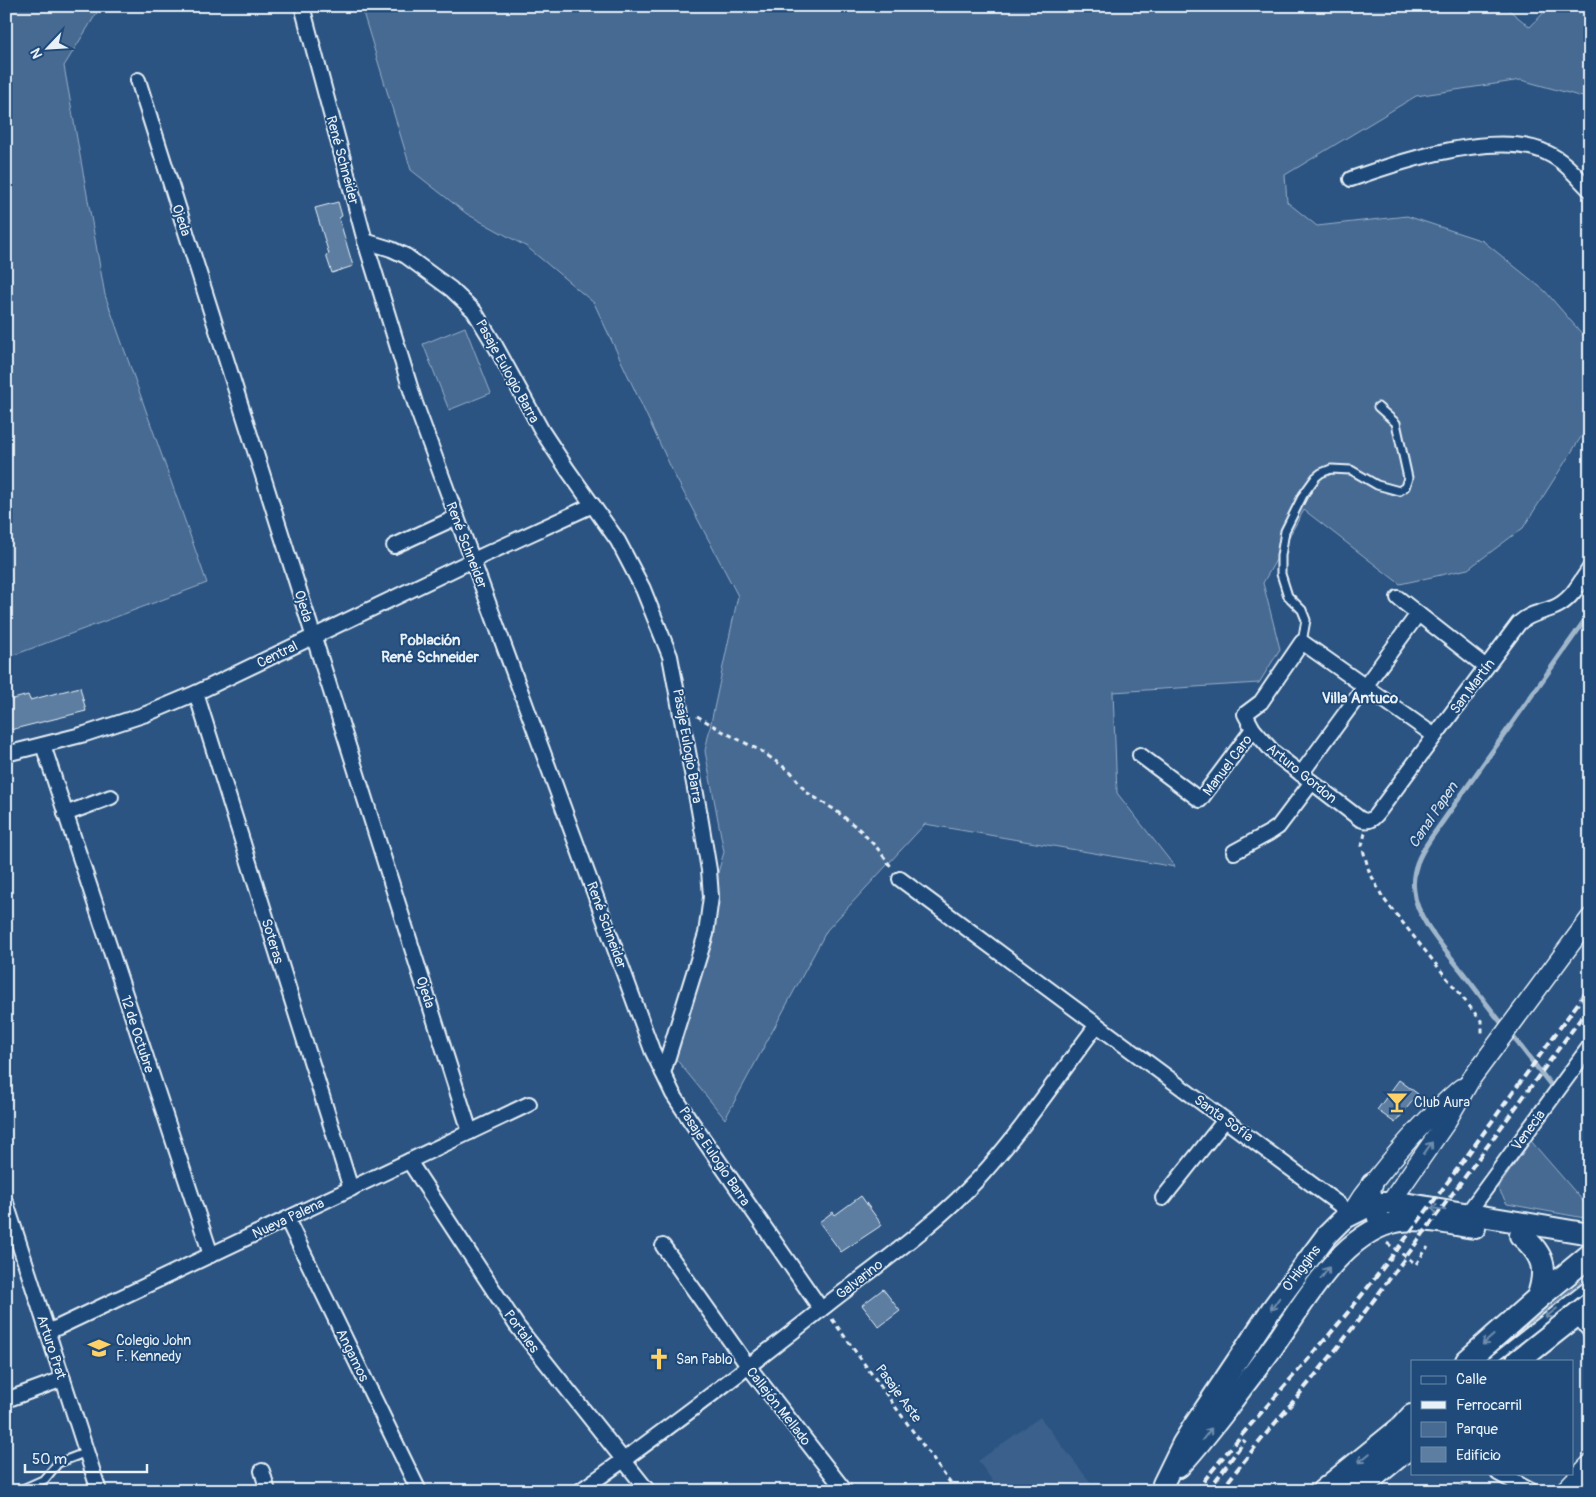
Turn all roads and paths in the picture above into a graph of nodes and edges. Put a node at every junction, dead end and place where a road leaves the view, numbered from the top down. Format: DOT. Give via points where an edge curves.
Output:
graph roads {
  1 [pos="302,6"];
  2 [pos="138,80"];
  3 [pos="1351,179"];
  4 [pos="1590,190"];
  5 [pos="365,241"];
  6 [pos="1378,407"];
  7 [pos="593,505"];
  8 [pos="457,517"];
  9 [pos="394,546"];
  10 [pos="473,560"];
  11 [pos="1590,568"];
  12 [pos="1398,598"];
  13 [pos="1418,614"];
  14 [pos="314,636"];
  15 [pos="1302,642"];
  16 [pos="1486,667"];
  17 [pos="1365,686"];
  18 [pos="196,693"];
  19 [pos="680,704"];
  20 [pos="1245,714"];
  21 [pos="1253,729"];
  22 [pos="1435,736"];
  23 [pos="43,745"];
  24 [pos="6,754"];
  25 [pos="1140,756"];
  26 [pos="1301,774"];
  27 [pos="1312,782"];
  28 [pos="111,797"];
  29 [pos="66,814"];
  30 [pos="1368,821"];
  31 [pos="1234,852"];
  32 [pos="900,878"];
  33 [pos="1590,918"];
  34 [pos="1096,1025"];
  35 [pos="1590,1046"];
  36 [pos="1493,1049"];
  37 [pos="663,1074"];
  38 [pos="1471,1079"];
  39 [pos="529,1104"];
  40 [pos="1225,1120"];
  41 [pos="470,1132"];
  42 [pos="409,1161"];
  43 [pos="1372,1184"];
  44 [pos="351,1188"];
  45 [pos="1163,1198"];
  46 [pos="6,1203"];
  47 [pos="1382,1204"];
  48 [pos="1352,1214"];
  49 [pos="1467,1214"];
  50 [pos="287,1219"];
  51 [pos="1382,1233"];
  52 [pos="1590,1234"];
  53 [pos="1521,1235"];
  54 [pos="663,1246"];
  55 [pos="1428,1246"];
  56 [pos="1590,1249"];
  57 [pos="211,1255"];
  58 [pos="1590,1255"];
  59 [pos="1590,1283"];
  60 [pos="1538,1298"];
  61 [pos="821,1309"];
  62 [pos="1585,1316"];
  63 [pos="48,1332"];
  64 [pos="1467,1360"];
  65 [pos="1493,1360"];
  66 [pos="1519,1360"];
  67 [pos="748,1366"];
  68 [pos="63,1380"];
  69 [pos="6,1400"];
  70 [pos="1410,1428"];
  71 [pos="87,1452"];
  72 [pos="624,1461"];
  73 [pos="1590,1464"];
  74 [pos="262,1471"];
  75 [pos="1500,1474"];
  76 [pos="1160,1487"];
  77 [pos="18,1491"];
  78 [pos="99,1491"];
  79 [pos="268,1491"];
  80 [pos="419,1491"];
  81 [pos="580,1491"];
  82 [pos="648,1491"];
  83 [pos="845,1491"];
  84 [pos="956,1491"];
  85 [pos="1323,1491"];
  86 [pos="1356,1491"];
  87 [pos="1531,1491"];
  88 [pos="1564,1491"];
  1 -- 5 [label="street, René Schneider"];
  2 -- 14 [label="street, Ojeda"];
  3 -- 4 [label="street" via="1443,152 1513,145 1538,149 1556,157"];
  5 -- 7 [label="street, Pasaje Eulogio Barra" via="406,256 451,289 474,311 542,432"];
  5 -- 8 [label="street, René Schneider" via="415,403"];
  6 -- 15 [label="lane" via="1396,423 1408,478 1405,487 1398,491 1377,485 1351,470 1331,470 1316,477 1303,496 1285,531 1281,574 1288,596 1302,610 1306,620"];
  7 -- 10 [label="street, Central"];
  7 -- 19 [label="street, Pasaje Eulogio Barra" via="618,541 646,596 670,656"];
  8 -- 9 [label="street"];
  8 -- 10 [label="street, René Schneider"];
  10 -- 14 [label="street, Central"];
  10 -- 37 [label="street, René Schneider"];
  11 -- 16 [label="street, San Martín" via="1565,600 1550,609 1533,613 1519,623"];
  12 -- 13 [label="street"];
  13 -- 16 [label="street"];
  13 -- 17 [label="street"];
  14 -- 18 [label="street, Central"];
  14 -- 41 [label="street, Ojeda"];
  15 -- 17 [label="street"];
  15 -- 20 [label="street, Manuel Caro" via="1261,702"];
  16 -- 22 [label="street, San Martín"];
  17 -- 22 [label="street"];
  17 -- 26 [label="street"];
  18 -- 23 [label="street, Central" via="128,721"];
  18 -- 44 [label="street, Soteras"];
  19 -- 32 [label="path" via="791,772 806,792 860,830"];
  19 -- 37 [label="street, Pasaje Eulogio Barra" via="708,861 711,897 706,934"];
  20 -- 21 [label="street, Arturo Gordon"];
  21 -- 25 [label="street, Manuel Caro" via="1200,800"];
  21 -- 26 [label="street, Arturo Gordon" via="1262,742"];
  22 -- 30 [label="street, San Martín" via="1376,815"];
  23 -- 24 [label="street, Central"];
  23 -- 29 [label="street, 12 de Octubre"];
  26 -- 27 [label="street, Arturo Gordon"];
  27 -- 30 [label="street, Arturo Gordon" via="1360,819"];
  27 -- 31 [label="street" via="1278,827"];
  28 -- 29 [label="street"];
  29 -- 57 [label="street, 12 de Octubre"];
  30 -- 36 [label="path" via="1362,846 1383,898 1482,1022 1482,1048"];
  32 -- 34 [label="street, Santa Sofía"];
  33 -- 36 [label="street, O'Higgins"];
  34 -- 40 [label="street, Santa Sofía"];
  34 -- 61 [label="street, Galvarino" via="1016,1133 978,1178 930,1223"];
  35 -- 49 [label="street, Venecia"];
  36 -- 38 [label="street, O'Higgins"];
  37 -- 61 [label="street, Pasaje Eulogio Barra" via="690,1120"];
  38 -- 43 [label="street, O'Higgins" via="1431,1115"];
  47 -- 38 [label="street, O'Higgins, one-way" via="1445,1124"];
  39 -- 41 [label="street, Nueva Palena"];
  40 -- 45 [label="street"];
  40 -- 48 [label="street, Santa Sofía"];
  41 -- 42 [label="street, Nueva Palena"];
  42 -- 44 [label="street, Nueva Palena"];
  42 -- 72 [label="street, Portales" via="517,1326"];
  43 -- 47 [label="main road" via="1370,1191"];
  43 -- 48 [label="street, O'Higgins"];
  44 -- 50 [label="street, Nueva Palena"];
  46 -- 63 [label="street, Arturo Prat"];
  47 -- 48 [label="main road"];
  49 -- 47 [label="main road, one-way" via="1413,1204"];
  47 -- 51 [label="main road"];
  48 -- 76 [label="main road, O'Higgins, one-way" via="1335,1226 1289,1284 1188,1435"];
  49 -- 52 [label="main road"];
  50 -- 57 [label="street, Nueva Palena"];
  50 -- 80 [label="street, Angamos"];
  51 -- 53 [label="main road" via="1400,1221 1418,1221"];
  51 -- 55 [label="path" via="1416,1264"];
  76 -- 51 [label="main road, O'Higgins, one-way" via="1209,1432 1334,1261 1352,1244"];
  53 -- 56 [label="main road"];
  53 -- 60 [label="main road" via="1535,1249 1543,1266 1544,1279"];
  54 -- 67 [label="street, Callejón Mellado"];
  57 -- 63 [label="street, Nueva Palena"];
  58 -- 60 [label="main road"];
  59 -- 65 [label="lane, one-way"];
  60 -- 64 [label="main road, one-way"];
  61 -- 67 [label="street, Galvarino"];
  61 -- 84 [label="path, Pasaje Aste"];
  62 -- 66 [label="main road"];
  63 -- 68 [label="street, Arturo Prat"];
  67 -- 72 [label="street, Galvarino"];
  67 -- 83 [label="street, Callejón Mellado"];
  68 -- 69 [label="street"];
  68 -- 71 [label="street, Arturo Prat"];
  70 -- 85 [label="main road, one-way"];
  70 -- 86 [label="main road"];
  71 -- 77 [label="lane" via="58,1463 45,1479"];
  71 -- 78 [label="street, Arturo Prat"];
  72 -- 81 [label="street, Galvarino"];
  72 -- 82 [label="street, Portales"];
  73 -- 88 [label="street"];
  74 -- 79 [label="street"];
  75 -- 87 [label="street"];
}
